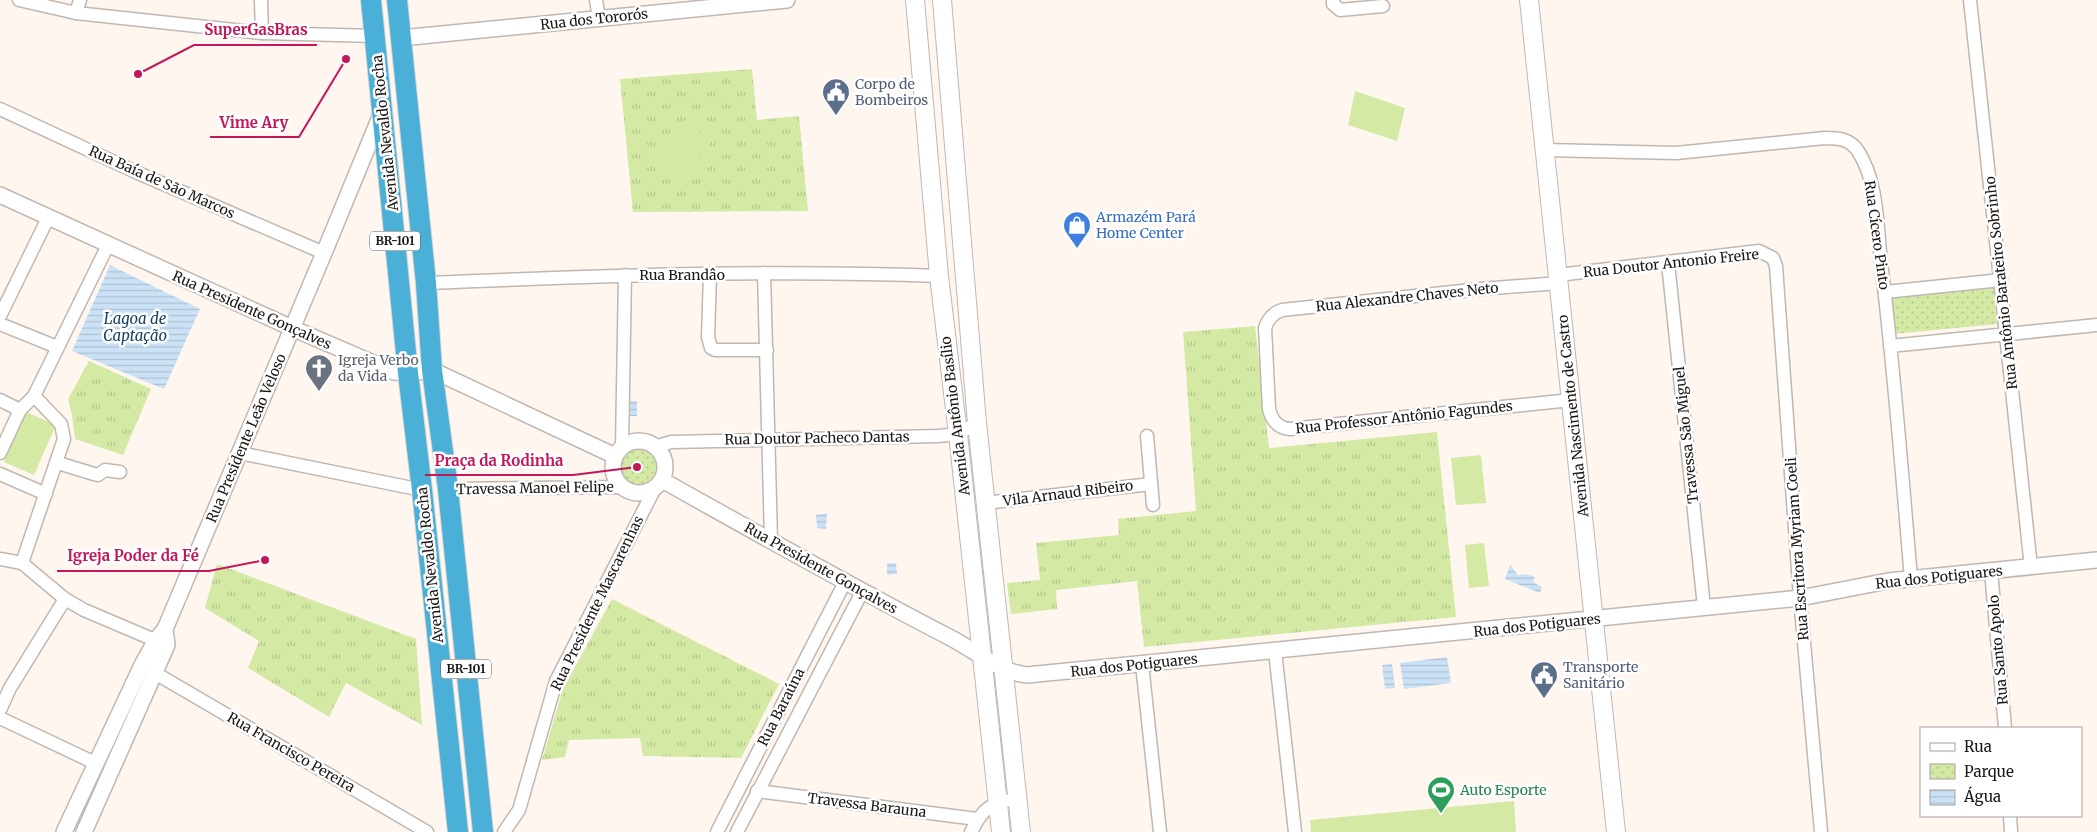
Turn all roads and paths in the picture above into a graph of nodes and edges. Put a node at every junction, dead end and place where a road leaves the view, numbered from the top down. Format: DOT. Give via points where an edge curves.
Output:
graph roads {
  1 [pos="19,0"];
  2 [pos="80,0"];
  3 [pos="261,0"];
  4 [pos="371,0"];
  5 [pos="397,0"];
  6 [pos="596,0"];
  7 [pos="787,0"];
  8 [pos="916,0"];
  9 [pos="942,0"];
  10 [pos="1333,0"];
  11 [pos="1529,0"];
  12 [pos="1970,0"];
  13 [pos="711,4"];
  14 [pos="1383,6"];
  15 [pos="76,13"];
  16 [pos="599,18"];
  17 [pos="262,32"];
  18 [pos="376,36"];
  19 [pos="401,38"];
  20 [pos="383,108"];
  21 [pos="0,109"];
  22 [pos="1545,150"];
  23 [pos="0,195"];
  24 [pos="48,218"];
  25 [pos="108,245"];
  26 [pos="324,253"];
  27 [pos="1668,263"];
  28 [pos="1776,266"];
  29 [pos="764,273"];
  30 [pos="625,275"];
  31 [pos="710,275"];
  32 [pos="939,276"];
  33 [pos="1558,279"];
  34 [pos="2001,280"];
  35 [pos="426,283"];
  36 [pos="1885,292"];
  37 [pos="1,319"];
  38 [pos="2097,325"];
  39 [pos="292,328"];
  40 [pos="1265,328"];
  41 [pos="2007,336"];
  42 [pos="1890,346"];
  43 [pos="57,348"];
  44 [pos="767,350"];
  45 [pos="432,370"];
  46 [pos="408,373"];
  47 [pos="34,396"];
  48 [pos="0,400"];
  49 [pos="1571,400"];
  50 [pos="20,410"];
  51 [pos="978,423"];
  52 [pos="958,434"];
  53 [pos="1147,436"];
  54 [pos="768,439"];
  55 [pos="655,447"];
  56 [pos="619,451"];
  57 [pos="0,453"];
  58 [pos="240,453"];
  59 [pos="58,463"];
  60 [pos="120,472"];
  61 [pos="0,474"];
  62 [pos="658,484"];
  63 [pos="1151,484"];
  64 [pos="622,488"];
  65 [pos="448,489"];
  66 [pos="422,490"];
  67 [pos="46,494"];
  68 [pos="985,503"];
  69 [pos="1153,505"];
  70 [pos="771,540"];
  71 [pos="0,559"];
  72 [pos="2097,560"];
  73 [pos="22,563"];
  74 [pos="2031,567"];
  75 [pos="1991,571"];
  76 [pos="1911,579"];
  77 [pos="845,582"];
  78 [pos="862,592"];
  79 [pos="1800,598"];
  80 [pos="65,599"];
  81 [pos="1704,607"];
  82 [pos="1595,619"];
  83 [pos="163,638"];
  84 [pos="1275,651"];
  85 [pos="981,655"];
  86 [pos="1142,664"];
  87 [pos="1004,670"];
  88 [pos="155,673"];
  89 [pos="0,710"];
  90 [pos="0,718"];
  91 [pos="2005,727"];
  92 [pos="95,763"];
  93 [pos="757,791"];
  94 [pos="1017,798"];
  95 [pos="998,803"];
  96 [pos="2010,817"];
  97 [pos="977,819"];
  98 [pos="64,832"];
  99 [pos="84,832"];
  100 [pos="427,832"];
  101 [pos="458,832"];
  102 [pos="483,832"];
  103 [pos="504,832"];
  104 [pos="717,832"];
  105 [pos="737,832"];
  106 [pos="971,832"];
  107 [pos="1001,832"];
  108 [pos="1021,832"];
  109 [pos="1160,832"];
  110 [pos="1295,832"];
  111 [pos="1616,832"];
  112 [pos="1821,832"];
  113 [pos="2011,832"];
  1 -- 15 [label="street"];
  2 -- 15 [label="street"];
  3 -- 17 [label="street"];
  4 -- 18 [label="highway, Avenida Nevaldo Rocha / BR-101"];
  5 -- 19 [label="highway, Avenida Nevaldo Rocha / BR-101"];
  6 -- 16 [label="street"];
  7 -- 13 [label="street, Rua dos Tororós"];
  8 -- 32 [label="main road, Avenida Antônio Basílio"];
  9 -- 51 [label="main road, Avenida Antônio Basílio"];
  10 -- 14 [label="street" via="1340,10"];
  11 -- 22 [label="main road, Avenida Nascimento de Castro"];
  12 -- 34 [label="street, Rua Antônio Barateiro Sobrinho"];
  13 -- 16 [label="street, Rua dos Tororós"];
  15 -- 17 [label="street"];
  16 -- 19 [label="street, Rua dos Tororós"];
  17 -- 18 [label="street"];
  18 -- 20 [label="highway, Avenida Nevaldo Rocha / BR-101"];
  19 -- 35 [label="highway, Avenida Nevaldo Rocha / BR-101"];
  20 -- 26 [label="street, Rua Presidente Leão Veloso"];
  20 -- 46 [label="highway, Avenida Nevaldo Rocha / BR-101"];
  21 -- 26 [label="street, Rua Baía de São Marcos"];
  22 -- 33 [label="main road, Avenida Nascimento de Castro"];
  22 -- 36 [label="street, Rua Cícero Pinto" via="1676,153 1825,138 1846,140 1859,152 1870,179"];
  23 -- 24 [label="street, Rua Presidente Gonçalves"];
  24 -- 25 [label="street, Rua Presidente Gonçalves"];
  24 -- 37 [label="street"];
  25 -- 39 [label="street, Rua Presidente Gonçalves"];
  25 -- 43 [label="street"];
  26 -- 39 [label="street, Rua Presidente Leão Veloso"];
  27 -- 28 [label="street, Rua Doutor Antonio Freire" via="1759,251 1770,254"];
  27 -- 33 [label="street, Rua Doutor Antonio Freire"];
  27 -- 81 [label="street, Travessa São Miguel"];
  28 -- 79 [label="street, Rua Escritora Myriam Coeli"];
  29 -- 31 [label="street, Rua Brandâo"];
  29 -- 32 [label="street, Rua Brandâo"];
  29 -- 44 [label="street"];
  30 -- 31 [label="street, Rua Brandâo"];
  30 -- 35 [label="street, Rua Brandâo"];
  30 -- 56 [label="street"];
  31 -- 44 [label="street" via="709,344 715,350"];
  32 -- 52 [label="main road, Avenida Antônio Basílio"];
  33 -- 40 [label="street, Rua Alexandre Chaves Neto" via="1282,310 1271,317"];
  33 -- 49 [label="main road, Avenida Nascimento de Castro"];
  34 -- 36 [label="street"];
  34 -- 41 [label="street, Rua Antônio Barateiro Sobrinho"];
  35 -- 45 [label="highway, Avenida Nevaldo Rocha / BR-101"];
  36 -- 42 [label="street, Rua Cícero Pinto"];
  37 -- 43 [label="street"];
  38 -- 41 [label="street"];
  39 -- 46 [label="street, Rua Presidente Gonçalves" via="394,372"];
  39 -- 58 [label="street, Rua Presidente Leão Veloso"];
  40 -- 49 [label="street, Rua Professor Antônio Fagundes" via="1269,409 1272,418 1284,429"];
  41 -- 42 [label="street"];
  41 -- 74 [label="street, Rua Antônio Barateiro Sobrinho"];
  42 -- 76 [label="street, Rua Cícero Pinto"];
  43 -- 47 [label="street"];
  44 -- 54 [label="street"];
  45 -- 46 [label="street, Rua Presidente Gonçalves"];
  45 -- 56 [label="street"];
  45 -- 65 [label="highway, Avenida Nevaldo Rocha / BR-101"];
  46 -- 66 [label="highway, Avenida Nevaldo Rocha / BR-101"];
  47 -- 50 [label="street"];
  47 -- 59 [label="street" via="64,429"];
  48 -- 50 [label="street"];
  49 -- 82 [label="main road, Avenida Nascimento de Castro"];
  50 -- 57 [label="street"];
  51 -- 52 [label="street, Rua Doutor Pacheco Dantas"];
  51 -- 68 [label="main road, Avenida Antônio Basílio"];
  52 -- 54 [label="street, Rua Doutor Pacheco Dantas"];
  52 -- 85 [label="main road, Avenida Antônio Basílio"];
  53 -- 63 [label="street, Vila Arnaud Ribeiro"];
  54 -- 55 [label="street, Rua Doutor Pacheco Dantas" via="671,442"];
  54 -- 70 [label="street"];
  55 -- 56 [label="street" via="642,441 628,443"];
  55 -- 62 [label="street" via="664,459 664,473"];
  56 -- 64 [label="street" via="613,473"];
  58 -- 66 [label="street"];
  58 -- 83 [label="street, Rua Presidente Leão Veloso"];
  59 -- 60 [label="street" via="98,475 105,470"];
  59 -- 67 [label="street"];
  61 -- 67 [label="street"];
  62 -- 64 [label="street" via="647,492 639,493"];
  62 -- 70 [label="street, Rua Presidente Gonçalves"];
  62 -- 103 [label="street, Rua Presidente Mascarenhas" via="556,681 520,810"];
  63 -- 68 [label="street, Vila Arnaud Ribeiro"];
  63 -- 69 [label="street, Vila Arnaud Ribeiro"];
  64 -- 65 [label="street, Travessa Manoel Felipe"];
  65 -- 102 [label="highway, Avenida Nevaldo Rocha / BR-101"];
  66 -- 101 [label="highway, Avenida Nevaldo Rocha / BR-101"];
  67 -- 73 [label="street"];
  68 -- 87 [label="main road, Avenida Antônio Basílio"];
  70 -- 77 [label="street, Rua Presidente Gonçalves"];
  71 -- 73 [label="street"];
  72 -- 74 [label="street, Rua dos Potiguares"];
  73 -- 80 [label="street"];
  74 -- 75 [label="street, Rua dos Potiguares"];
  75 -- 76 [label="street, Rua dos Potiguares"];
  75 -- 91 [label="street, Rua Santo Apolo"];
  76 -- 79 [label="street, Rua dos Potiguares"];
  77 -- 78 [label="street, Rua Presidente Gonçalves"];
  77 -- 104 [label="street, Rua Baraúna"];
  78 -- 85 [label="street, Rua Presidente Gonçalves"];
  78 -- 93 [label="street, Rua Baraúna"];
  79 -- 81 [label="street, Rua dos Potiguares"];
  79 -- 112 [label="street, Rua Escritora Myriam Coeli"];
  80 -- 83 [label="street" via="104,619"];
  80 -- 89 [label="street"];
  81 -- 82 [label="street, Rua dos Potiguares"];
  82 -- 84 [label="street, Rua dos Potiguares"];
  82 -- 111 [label="main road, Avenida Nascimento de Castro"];
  83 -- 88 [label="street, Rua Presidente Leão Veloso"];
  83 -- 92 [label="street, Rua Presidente Leão Veloso" via="142,665"];
  84 -- 86 [label="street, Rua dos Potiguares"];
  84 -- 110 [label="street"];
  85 -- 87 [label="street, Rua dos Potiguares"];
  85 -- 95 [label="main road, Avenida Antônio Basílio"];
  86 -- 87 [label="street, Rua dos Potiguares" via="1027,675"];
  86 -- 109 [label="street"];
  87 -- 94 [label="main road, Avenida Antônio Basílio"];
  88 -- 99 [label="street, Rua Presidente Leão Veloso"];
  88 -- 100 [label="street, Rua Francisco Pereira"];
  90 -- 92 [label="street"];
  92 -- 98 [label="street, Rua Presidente Leão Veloso"];
  93 -- 97 [label="street, Travessa Barauna"];
  93 -- 105 [label="street, Rua Baraúna"];
  94 -- 95 [label="street"];
  94 -- 108 [label="main road, Avenida Antônio Basílio"];
  95 -- 97 [label="street"];
  95 -- 107 [label="main road, Avenida Antônio Basílio"];
  96 -- 113 [label="street"];
  97 -- 106 [label="street"];
}
